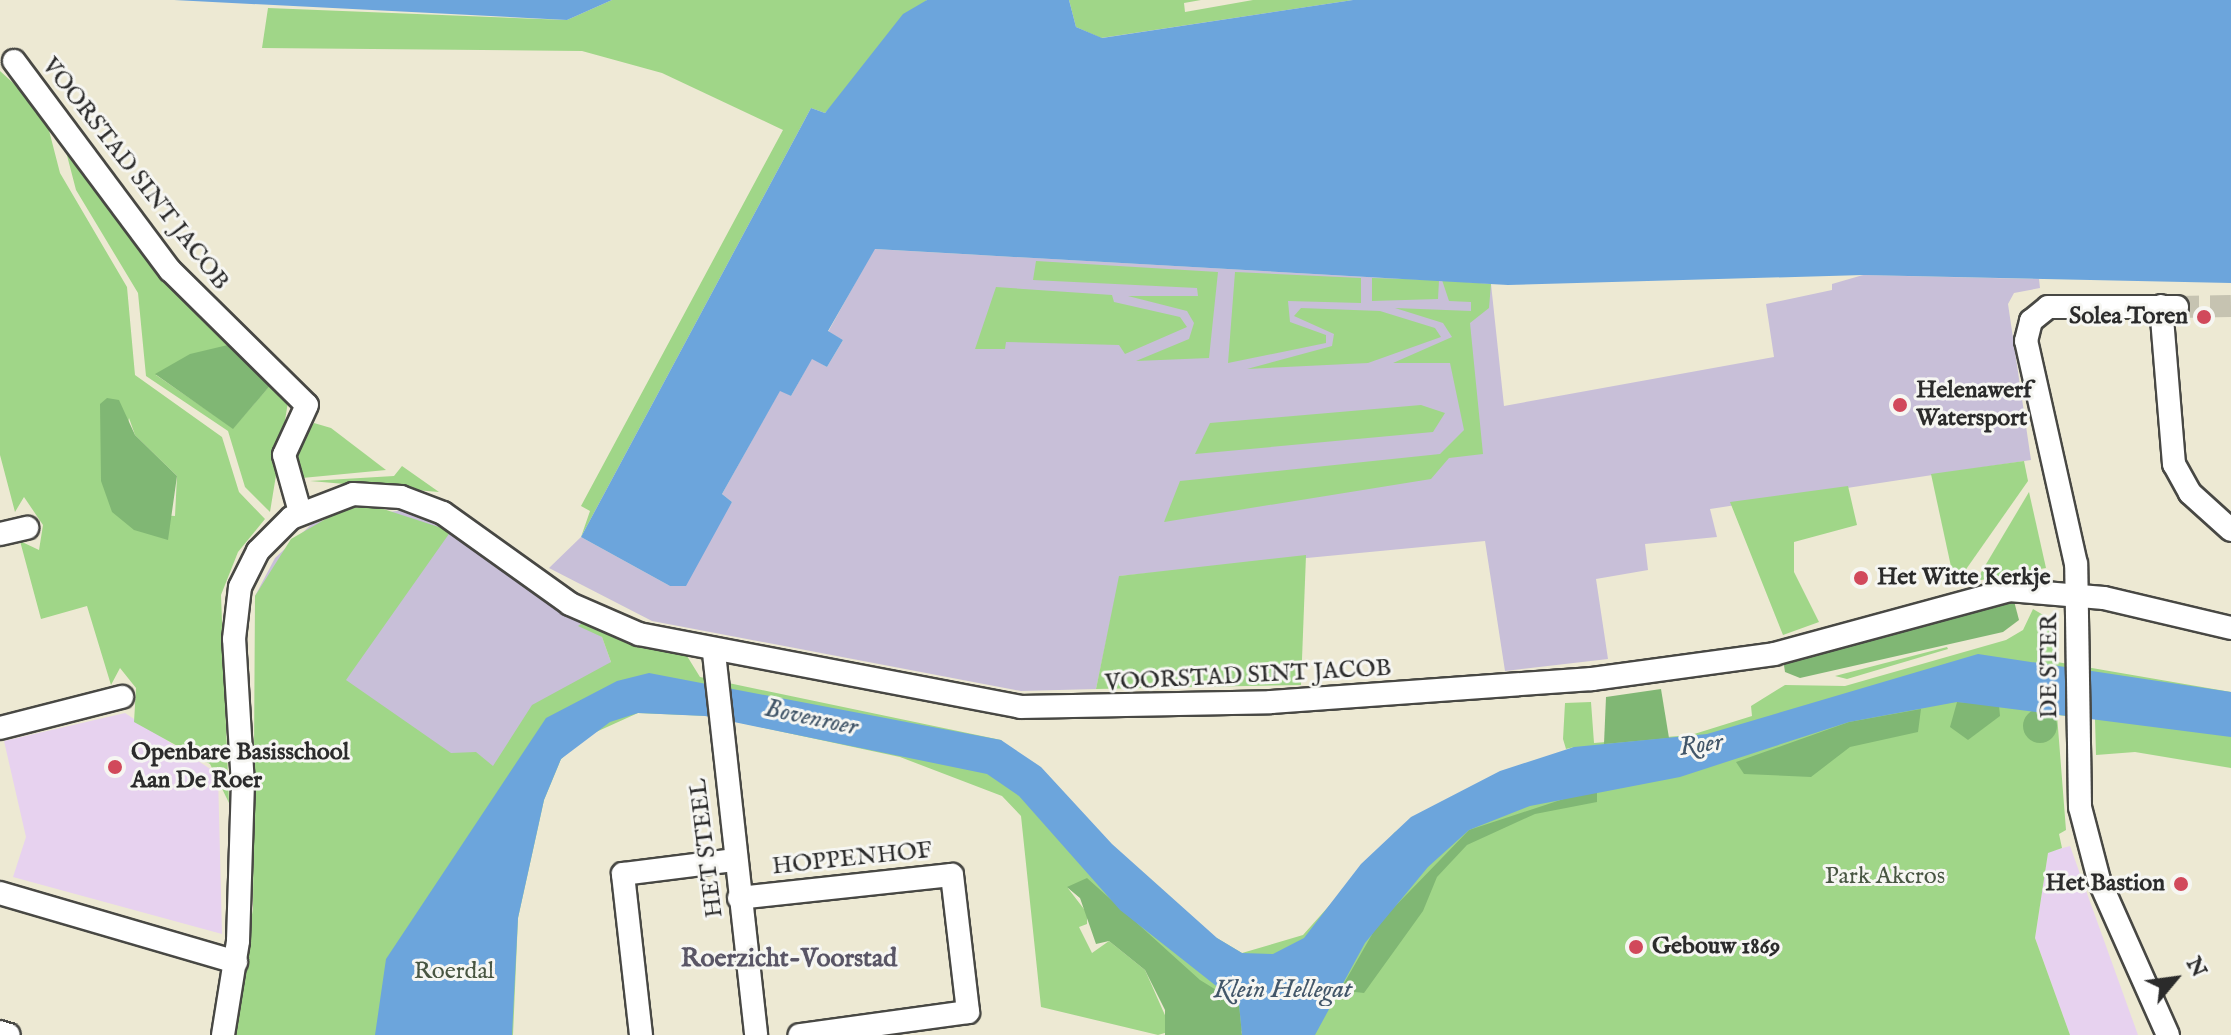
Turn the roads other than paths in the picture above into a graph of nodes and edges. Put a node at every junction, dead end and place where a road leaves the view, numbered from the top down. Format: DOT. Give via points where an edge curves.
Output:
graph roads {
  1 [pos="14,61"];
  2 [pos="300,512"];
  3 [pos="27,528"];
  4 [pos="2231,530"];
  5 [pos="0,534"];
  6 [pos="2076,594"];
  7 [pos="2231,628"];
  8 [pos="714,653"];
  9 [pos="122,697"];
  10 [pos="0,728"];
  11 [pos="734,860"];
  12 [pos="0,893"];
  13 [pos="739,898"];
  14 [pos="236,962"];
  15 [pos="0,1032"];
  16 [pos="9,1035"];
  17 [pos="223,1035"];
  18 [pos="641,1035"];
  19 [pos="756,1035"];
  20 [pos="800,1035"];
  21 [pos="2168,1035"];
  1 -- 2 [label="street, VOORSTAD SINT JACOB" via="170,270 307,405 284,455"];
  2 -- 8 [label="street, VOORSTAD SINT JACOB" via="353,494 401,497 443,513 570,604 639,634"];
  2 -- 14 [label="street, VOORSTAD SINT JACOB" via="258,551 240,587 234,639 243,785"];
  3 -- 5 [label="street"];
  4 -- 6 [label="street, DE STER" via="2200,505 2174,464 2169,306 2061,306 2031,321 2026,341"];
  6 -- 7 [label="street, VOORSTAD SINT JACOB"];
  6 -- 8 [label="street, VOORSTAD SINT JACOB" via="2009,590 1774,654 1592,679 1211,705 1020,707"];
  6 -- 21 [label="street, DE STER" via="2080,807 2099,880"];
  8 -- 11 [label="street, HET STEEL"];
  9 -- 10 [label="street"];
  11 -- 13 [label="street, HET STEEL"];
  11 -- 18 [label="street" via="623,874"];
  12 -- 14 [label="street"];
  13 -- 19 [label="street, HET STEEL"];
  13 -- 20 [label="street, HOPPENHOF" via="952,875 968,1012"];
  14 -- 17 [label="street, VOORSTAD SINT JACOB"];
  15 -- 16 [label="street"];
}
